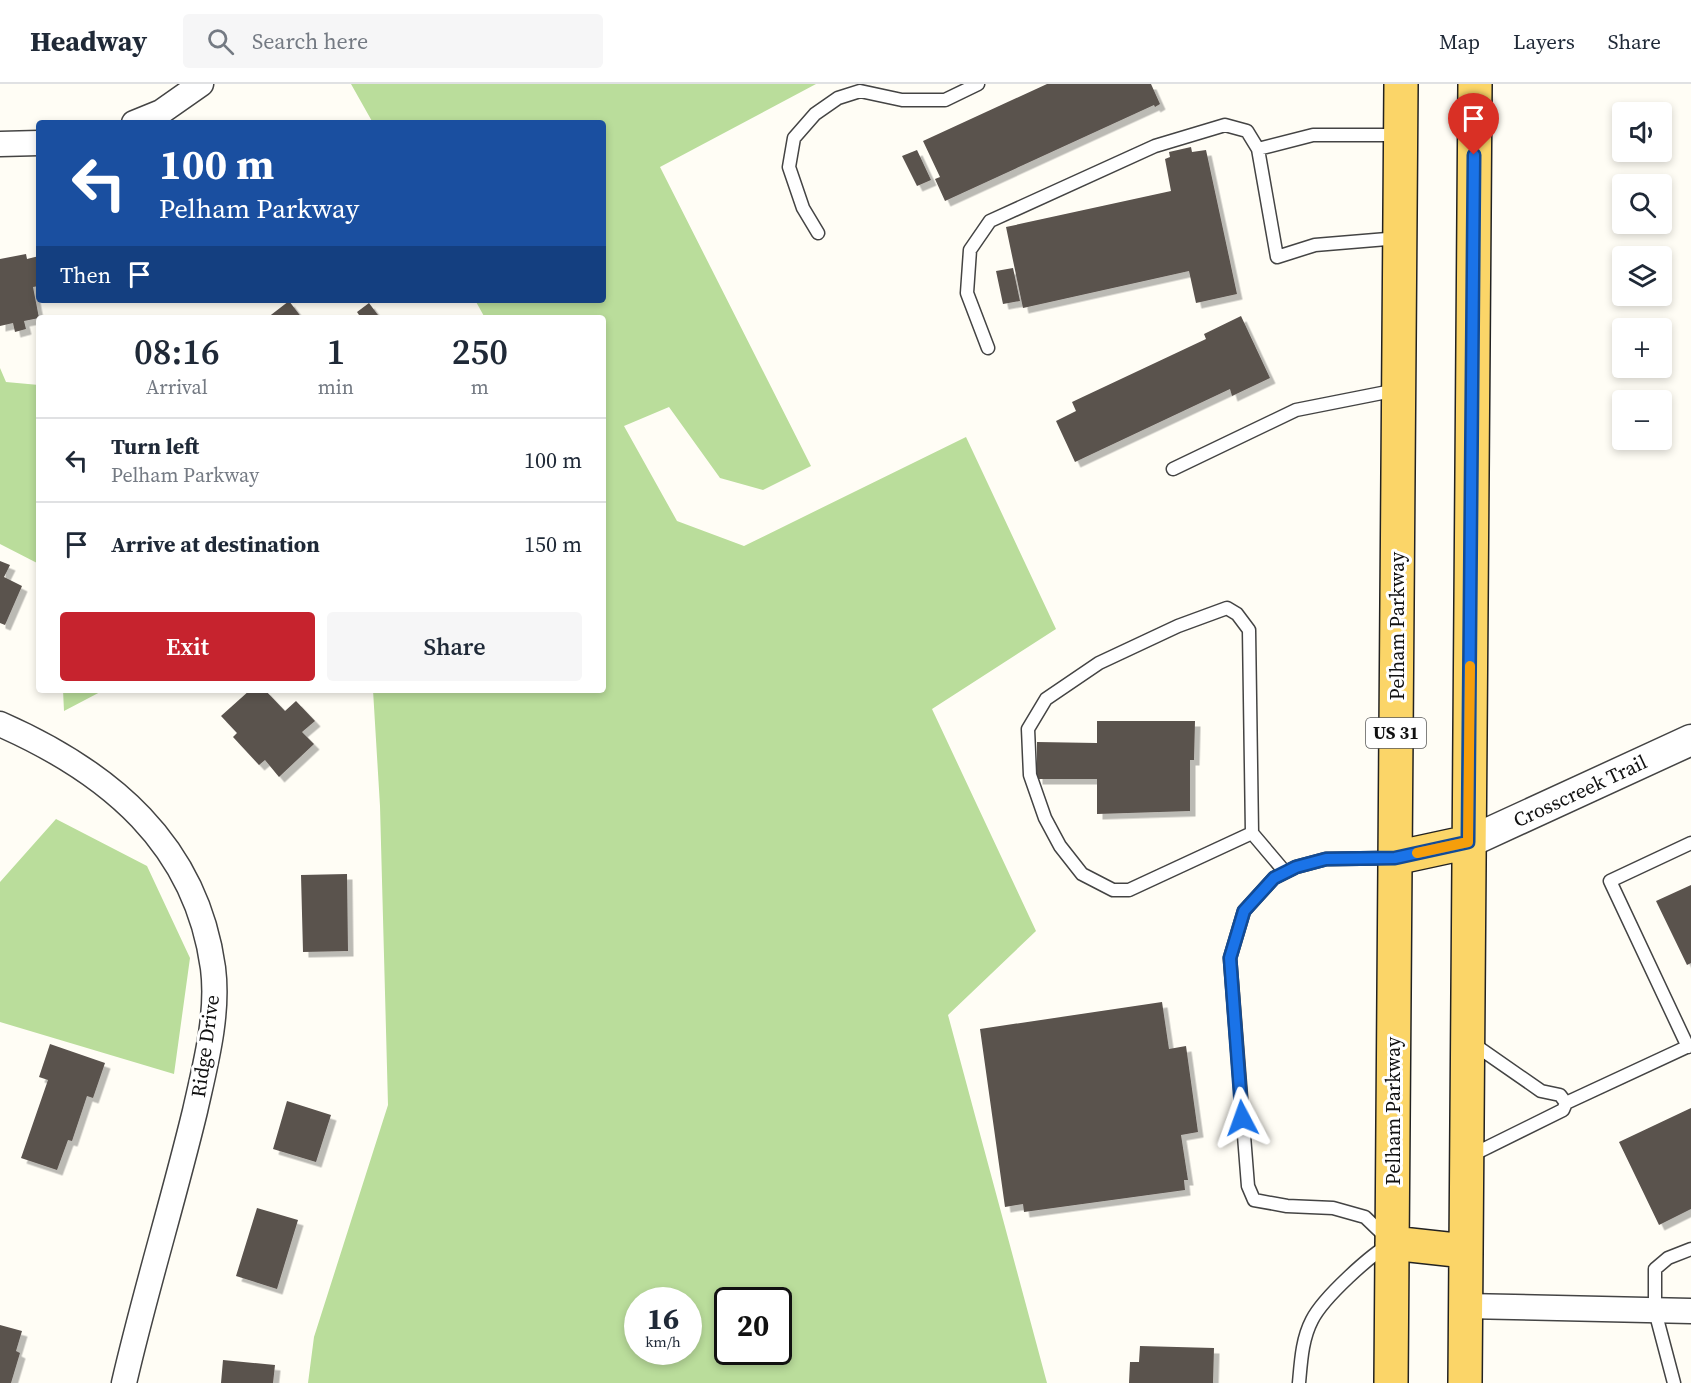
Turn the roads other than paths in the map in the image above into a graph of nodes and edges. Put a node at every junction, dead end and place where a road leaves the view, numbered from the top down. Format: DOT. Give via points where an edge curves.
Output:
graph roads {
  1 [pos="201,84"];
  2 [pos="978,84"];
  3 [pos="1401,84"];
  4 [pos="1475,84"];
  5 [pos="141,120"];
  6 [pos="1401,135"];
  7 [pos="36,143"];
  8 [pos="0,144"];
  9 [pos="1258,149"];
  10 [pos="818,233"];
  11 [pos="1400,238"];
  12 [pos="988,348"];
  13 [pos="1399,390"];
  14 [pos="1173,469"];
  15 [pos="0,724"];
  16 [pos="1691,740"];
  17 [pos="1252,833"];
  18 [pos="1468,842"];
  19 [pos="1691,843"];
  20 [pos="1395,858"];
  21 [pos="1285,872"];
  22 [pos="1467,1040"];
  23 [pos="1689,1046"];
  24 [pos="1566,1103"];
  25 [pos="1466,1158"];
  26 [pos="1392,1243"];
  27 [pos="1691,1249"];
  28 [pos="1466,1251"];
  29 [pos="1465,1306"];
  30 [pos="1655,1311"];
  31 [pos="1691,1311"];
  32 [pos="124,1383"];
  33 [pos="1299,1383"];
  34 [pos="1391,1383"];
  35 [pos="1465,1383"];
  36 [pos="1674,1383"];
  1 -- 5 [label="street" via="161,112"];
  2 -- 10 [label="lane" via="945,100 902,100 860,91 838,98 815,114 794,138 789,167 803,208"];
  3 -- 6 [label="main road, Pelham Parkway / US 31"];
  4 -- 18 [label="main road"];
  6 -- 9 [label="lane" via="1313,135"];
  6 -- 11 [label="main road, Pelham Parkway / US 31"];
  7 -- 8 [label="street"];
  9 -- 11 [label="lane" via="1277,257 1315,245"];
  9 -- 12 [label="lane" via="1247,131 1225,124 1155,146 990,221 970,250 967,293"];
  11 -- 13 [label="main road, Pelham Parkway / US 31"];
  13 -- 14 [label="lane" via="1296,410"];
  13 -- 20 [label="main road, Pelham Parkway / US 31"];
  15 -- 32 [label="street, Ridge Drive" via="58,754 112,790 142,816 160,837 191,889 208,940 214,1001 206,1066 141,1305"];
  16 -- 18 [label="street, Crosscreek Trail"];
  17 -- 17 [label="lane" via="1249,630 1227,608 1099,663 1046,699 1028,729 1030,776 1045,818 1082,874 1113,890 1129,890"];
  17 -- 21 [label="lane"];
  18 -- 20 [label="main road"];
  18 -- 22 [label="main road"];
  19 -- 23 [label="lane" via="1610,881"];
  20 -- 21 [label="lane" via="1326,859"];
  20 -- 26 [label="main road, Pelham Parkway / US 31"];
  21 -- 26 [label="lane" via="1274,878 1244,911 1230,958 1248,1186 1254,1200 1333,1208 1365,1217"];
  22 -- 24 [label="lane" via="1541,1091 1560,1095"];
  22 -- 25 [label="main road"];
  23 -- 24 [label="lane"];
  24 -- 25 [label="lane" via="1563,1110"];
  25 -- 28 [label="main road"];
  26 -- 28 [label="main road"];
  26 -- 33 [label="lane" via="1375,1252 1312,1320 1302,1348"];
  26 -- 34 [label="main road, Pelham Parkway / US 31"];
  27 -- 30 [label="lane" via="1668,1258 1654,1269"];
  28 -- 29 [label="main road"];
  29 -- 30 [label="street"];
  29 -- 35 [label="main road"];
  30 -- 31 [label="street"];
  30 -- 36 [label="lane"];
}
